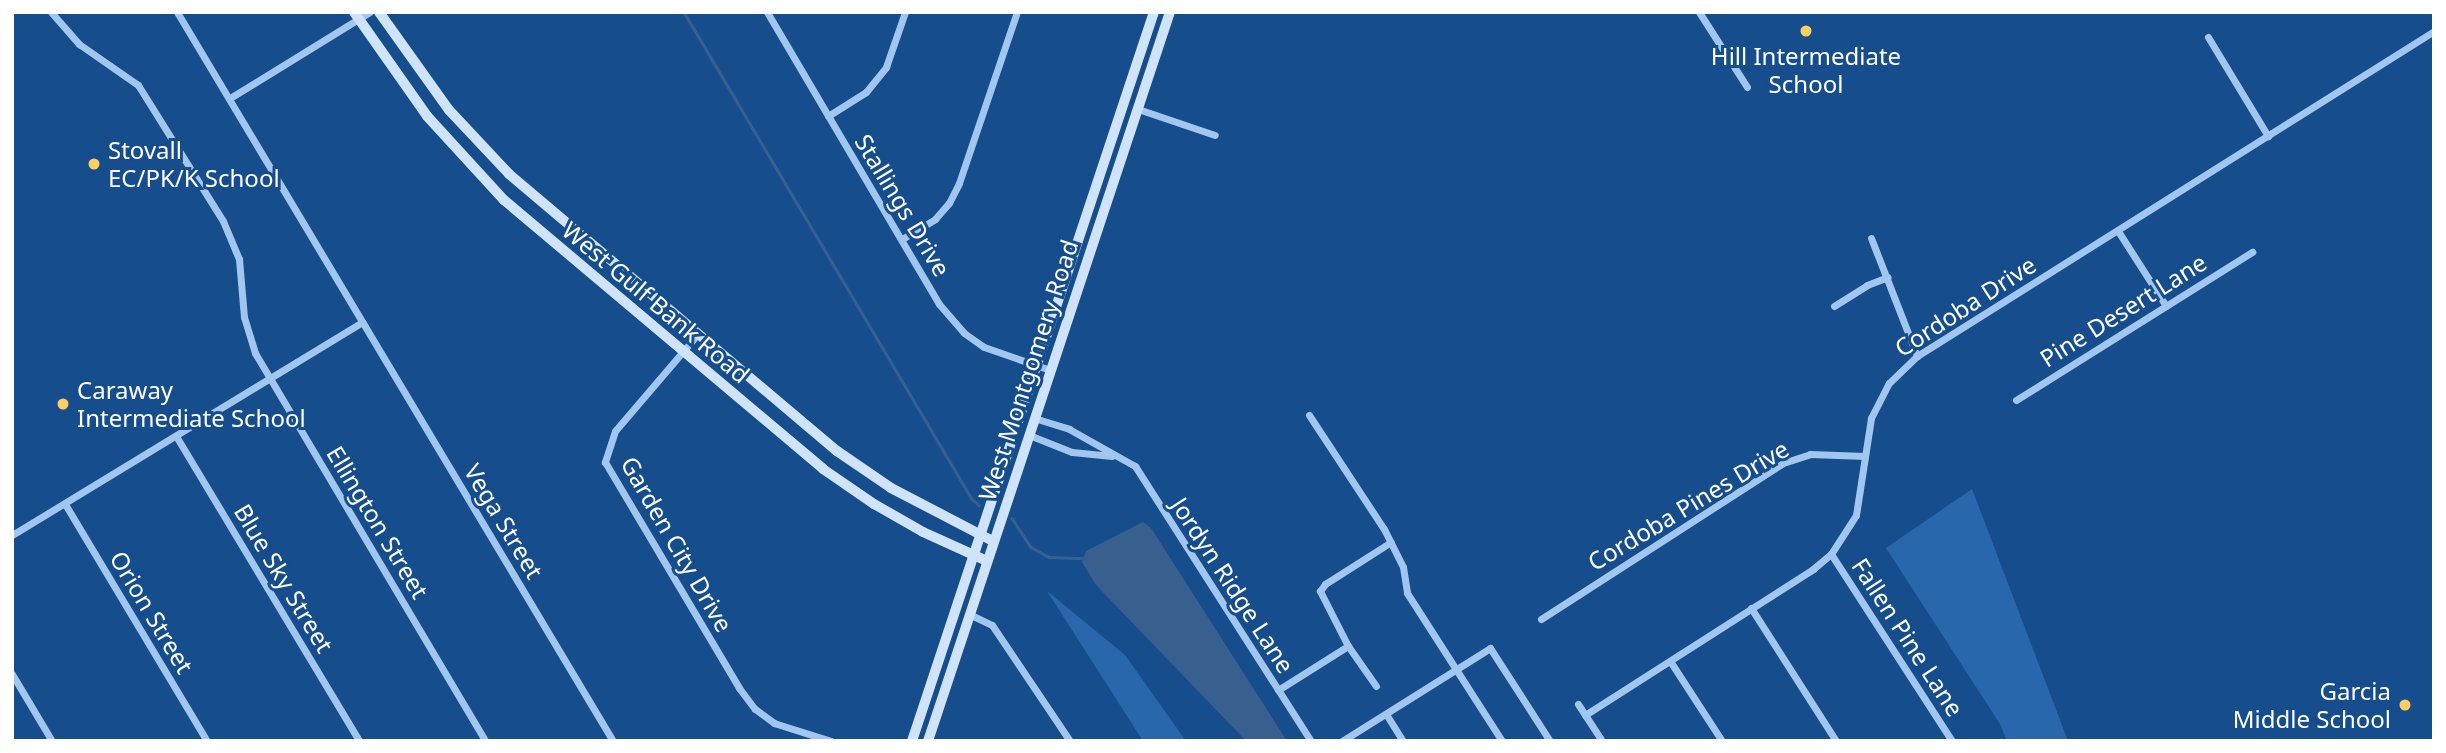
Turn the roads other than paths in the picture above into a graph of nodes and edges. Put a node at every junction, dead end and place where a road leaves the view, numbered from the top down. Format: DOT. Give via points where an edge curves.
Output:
graph roads {
  1 [pos="51,12"];
  2 [pos="370,12"];
  3 [pos="379,12"];
  4 [pos="767,12"];
  5 [pos="905,12"];
  6 [pos="1017,12"];
  7 [pos="1154,12"];
  8 [pos="1170,12"];
  9 [pos="1699,12"];
  10 [pos="178,13"];
  11 [pos="356,16"];
  12 [pos="2434,31"];
  13 [pos="2208,37"];
  14 [pos="1747,87"];
  15 [pos="230,98"];
  16 [pos="1138,109"];
  17 [pos="828,116"];
  18 [pos="470,134"];
  19 [pos="1215,135"];
  20 [pos="2268,136"];
  21 [pos="454,148"];
  22 [pos="2118,231"];
  23 [pos="583,238"];
  24 [pos="1871,238"];
  25 [pos="902,239"];
  26 [pos="2252,252"];
  27 [pos="568,256"];
  28 [pos="1888,277"];
  29 [pos="1834,306"];
  30 [pos="2166,306"];
  31 [pos="362,322"];
  32 [pos="697,335"];
  33 [pos="682,353"];
  34 [pos="1917,356"];
  35 [pos="1036,365"];
  36 [pos="1051,370"];
  37 [pos="271,379"];
  38 [pos="2016,400"];
  39 [pos="1309,415"];
  40 [pos="1034,418"];
  41 [pos="1029,435"];
  42 [pos="176,436"];
  43 [pos="837,451"];
  44 [pos="1118,456"];
  45 [pos="1865,456"];
  46 [pos="823,469"];
  47 [pos="65,503"];
  48 [pos="12,535"];
  49 [pos="980,535"];
  50 [pos="993,541"];
  51 [pos="1391,542"];
  52 [pos="1831,554"];
  53 [pos="973,555"];
  54 [pos="987,561"];
  55 [pos="1751,608"];
  56 [pos="969,614"];
  57 [pos="1541,619"];
  58 [pos="1348,646"];
  59 [pos="1670,660"];
  60 [pos="1457,670"];
  61 [pos="12,674"];
  62 [pos="1376,686"];
  63 [pos="1278,690"];
  64 [pos="1578,704"];
  65 [pos="1386,714"];
  66 [pos="1585,715"];
  67 [pos="52,741"];
  68 [pos="207,741"];
  69 [pos="359,741"];
  70 [pos="485,741"];
  71 [pos="613,741"];
  72 [pos="831,741"];
  73 [pos="912,741"];
  74 [pos="928,741"];
  75 [pos="1070,741"];
  76 [pos="1311,741"];
  77 [pos="1342,741"];
  78 [pos="1403,741"];
  79 [pos="1502,741"];
  80 [pos="1550,741"];
  81 [pos="1602,741"];
  82 [pos="1721,741"];
  83 [pos="1836,741"];
  84 [pos="1952,741"];
  1 -- 37 [label="street, Ellington Street" via="79,44 138,85 223,220 239,259 247,334"];
  2 -- 11 [label="street"];
  3 -- 18 [label="main road, West Gulf Bank Road" via="420,74"];
  4 -- 17 [label="street, Stallings Drive"];
  5 -- 17 [label="street" via="886,67 866,92"];
  6 -- 25 [label="street" via="954,193 935,219"];
  7 -- 35 [label="main road, West Montgomery Road"];
  8 -- 16 [label="main road, West Montgomery Road"];
  9 -- 14 [label="street"];
  10 -- 15 [label="street, Vega Street"];
  11 -- 15 [label="street"];
  11 -- 21 [label="main road, West Gulf Bank Road" via="402,84"];
  12 -- 20 [label="street, Cordoba Drive"];
  13 -- 20 [label="street"];
  15 -- 31 [label="street, Vega Street"];
  16 -- 19 [label="street"];
  16 -- 36 [label="main road, West Montgomery Road"];
  17 -- 25 [label="street, Stallings Drive"];
  18 -- 21 [label="main road"];
  18 -- 23 [label="main road, West Gulf Bank Road"];
  20 -- 22 [label="street, Cordoba Drive"];
  21 -- 27 [label="main road, West Gulf Bank Road"];
  22 -- 30 [label="street"];
  22 -- 34 [label="street, Cordoba Drive"];
  23 -- 27 [label="main road"];
  23 -- 32 [label="main road, West Gulf Bank Road"];
  24 -- 28 [label="street"];
  25 -- 35 [label="street, Stallings Drive" via="939,304 964,332 984,347"];
  26 -- 30 [label="street, Pine Desert Lane"];
  27 -- 33 [label="main road, West Gulf Bank Road"];
  28 -- 29 [label="street"];
  28 -- 34 [label="street"];
  30 -- 38 [label="street, Pine Desert Lane"];
  31 -- 37 [label="street"];
  31 -- 71 [label="street, Vega Street"];
  32 -- 33 [label="street, Garden City Drive"];
  32 -- 43 [label="main road, West Gulf Bank Road"];
  33 -- 46 [label="main road, West Gulf Bank Road"];
  33 -- 72 [label="street, Garden City Drive" via="615,431 605,462 753,707 774,723"];
  34 -- 45 [label="street, Cordoba Drive" via="1889,383 1879,400"];
  35 -- 36 [label="street, Stallings Drive"];
  35 -- 49 [label="main road, West Montgomery Road"];
  36 -- 40 [label="main road, West Montgomery Road"];
  37 -- 42 [label="street"];
  37 -- 70 [label="street, Ellington Street"];
  39 -- 51 [label="street"];
  40 -- 41 [label="main road, West Montgomery Road"];
  40 -- 44 [label="street, Jordyn Ridge Lane" via="1069,429"];
  41 -- 44 [label="street" via="1072,452"];
  41 -- 50 [label="main road, West Montgomery Road"];
  42 -- 47 [label="street"];
  42 -- 69 [label="street, Blue Sky Street"];
  43 -- 46 [label="main road"];
  43 -- 49 [label="main road, West Gulf Bank Road" via="891,488"];
  44 -- 63 [label="street, Jordyn Ridge Lane" via="1135,466"];
  45 -- 52 [label="street, Cordoba Drive" via="1856,515"];
  45 -- 57 [label="street, Cordoba Pines Drive" via="1810,454 1783,463"];
  46 -- 53 [label="main road, West Gulf Bank Road" via="874,504"];
  47 -- 48 [label="street"];
  47 -- 68 [label="street, Orion Street"];
  49 -- 50 [label="main road, West Gulf Bank Road"];
  49 -- 53 [label="main road, West Montgomery Road"];
  50 -- 54 [label="main road, West Montgomery Road"];
  51 -- 58 [label="street" via="1320,591"];
  51 -- 60 [label="street" via="1403,567 1407,593"];
  52 -- 55 [label="street, Cordoba Drive"];
  52 -- 84 [label="street, Fallen Pine Lane"];
  53 -- 54 [label="main road, West Gulf Bank Road"];
  53 -- 73 [label="main road, West Montgomery Road"];
  54 -- 56 [label="main road, West Montgomery Road"];
  55 -- 59 [label="street, Cordoba Drive"];
  55 -- 83 [label="street"];
  56 -- 74 [label="main road, West Montgomery Road"];
  56 -- 75 [label="street" via="992,625"];
  58 -- 62 [label="street"];
  58 -- 63 [label="street"];
  59 -- 66 [label="street, Cordoba Drive"];
  59 -- 82 [label="street"];
  60 -- 65 [label="street"];
  60 -- 79 [label="street"];
  60 -- 80 [label="street" via="1490,648"];
  61 -- 67 [label="street"];
  63 -- 76 [label="street, Jordyn Ridge Lane"];
  64 -- 66 [label="street"];
  65 -- 77 [label="street"];
  65 -- 78 [label="street"];
  66 -- 81 [label="street"];
}
